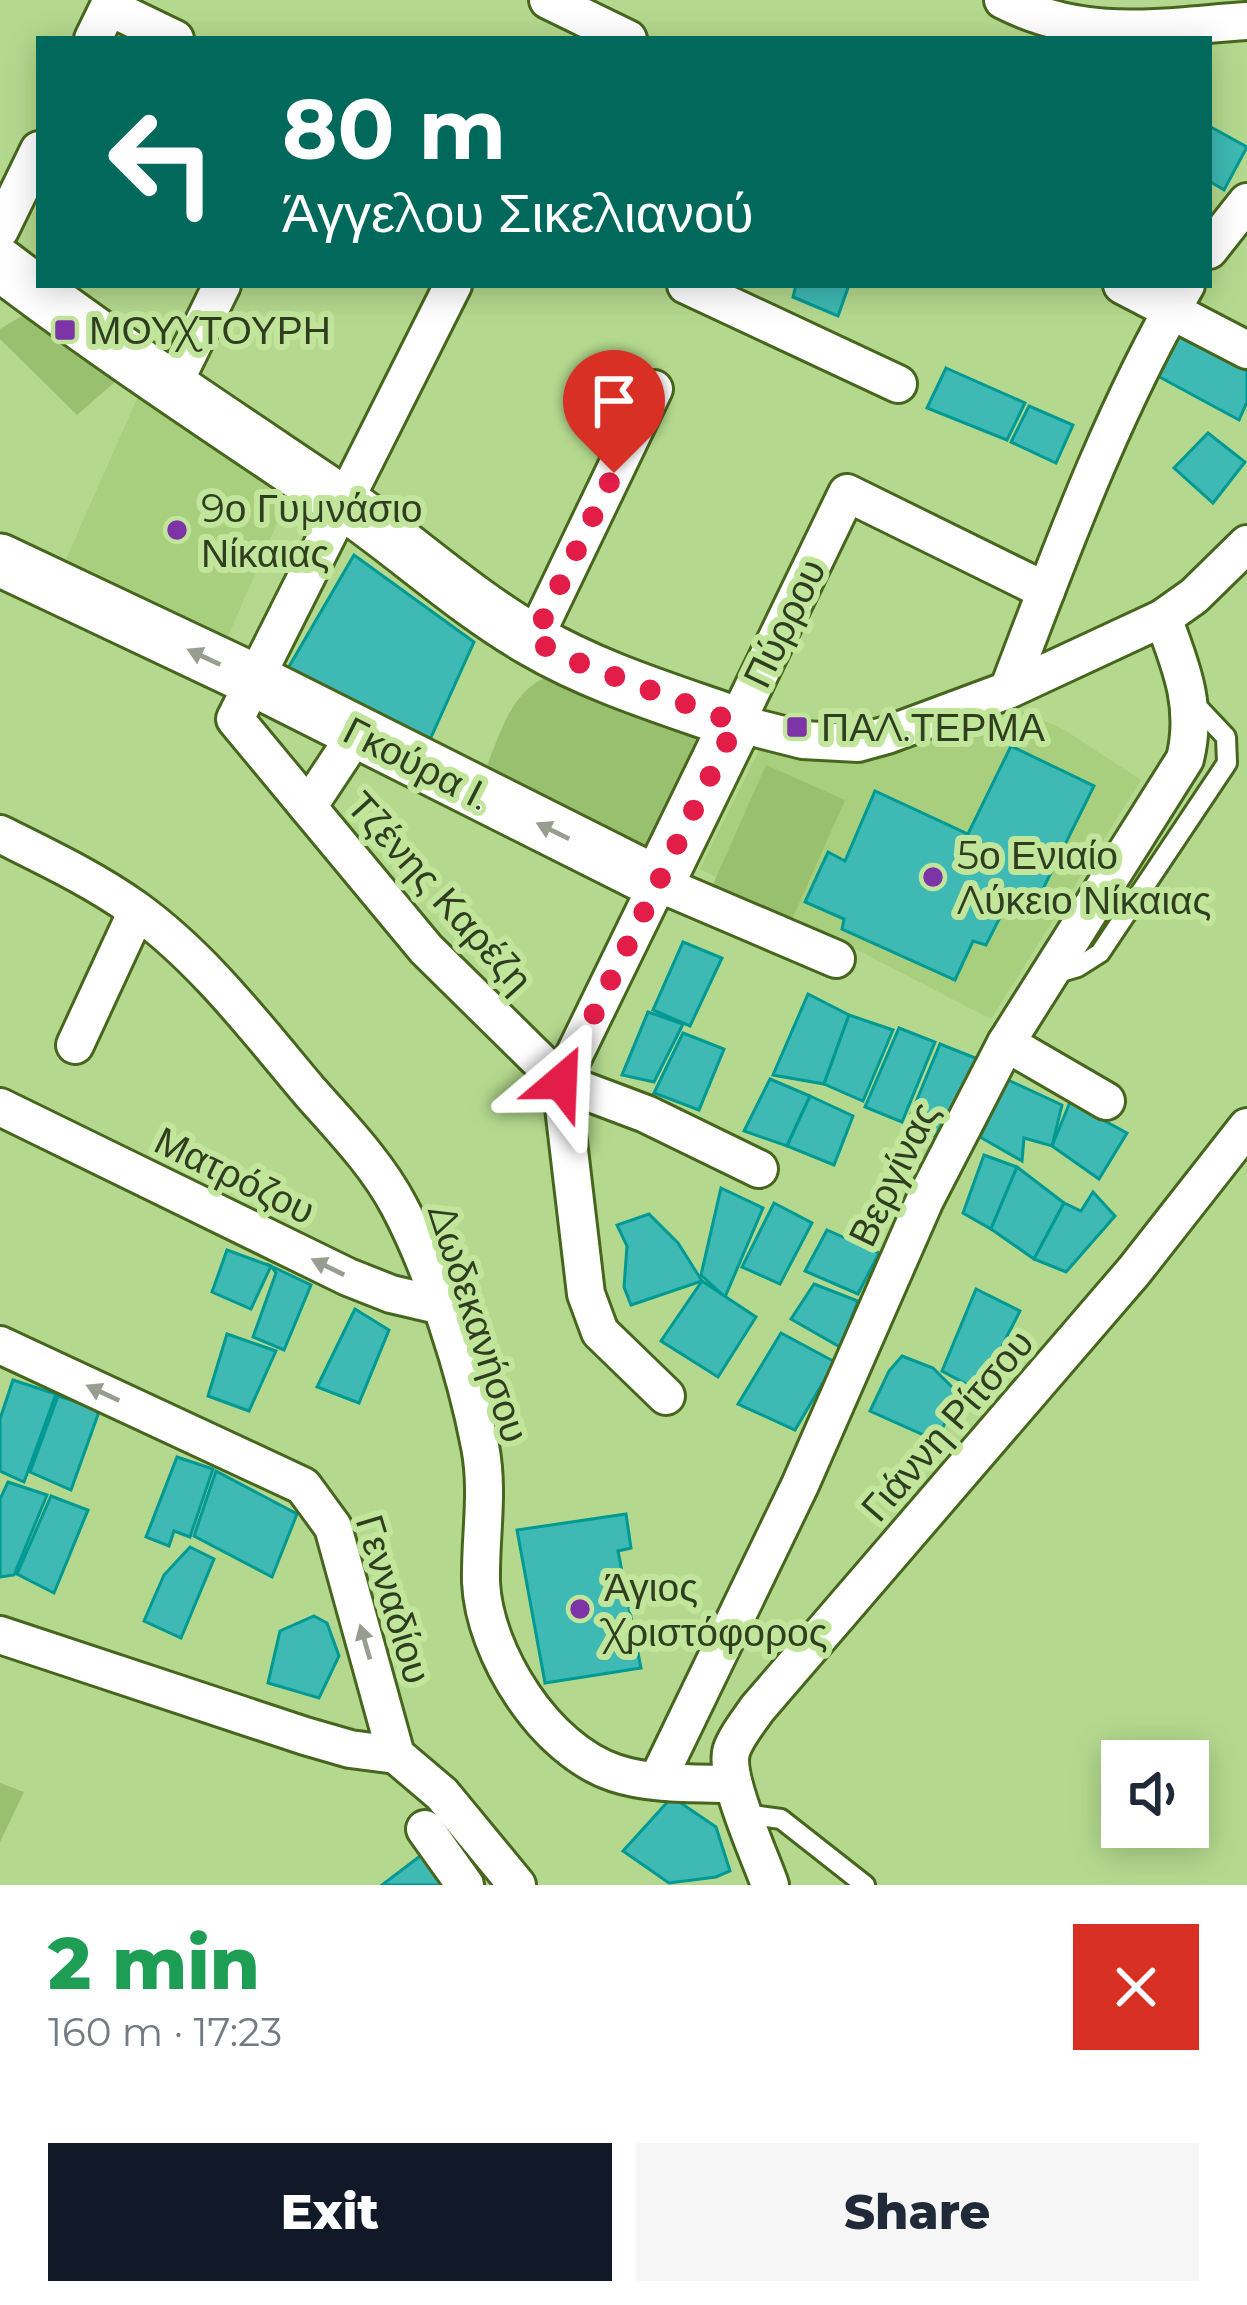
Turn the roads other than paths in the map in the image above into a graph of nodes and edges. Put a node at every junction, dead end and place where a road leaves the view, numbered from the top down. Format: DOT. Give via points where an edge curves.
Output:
graph roads {
  1 [pos="548,0"];
  2 [pos="1004,0"];
  3 [pos="1052,11"];
  4 [pos="105,15"];
  5 [pos="1247,21"];
  6 [pos="579,28"];
  7 [pos="166,36"];
  8 [pos="615,36"];
  9 [pos="36,156"];
  10 [pos="1247,202"];
  11 [pos="0,230"];
  12 [pos="1212,246"];
  13 [pos="0,264"];
  14 [pos="221,288"];
  15 [pos="452,288"];
  16 [pos="692,288"];
  17 [pos="1136,288"];
  18 [pos="1179,297"];
  19 [pos="1247,350"];
  20 [pos="898,384"];
  21 [pos="171,389"];
  22 [pos="654,389"];
  23 [pos="345,504"];
  24 [pos="1247,544"];
  25 [pos="0,560"];
  26 [pos="1046,591"];
  27 [pos="1163,618"];
  28 [pos="533,640"];
  29 [pos="1008,690"];
  30 [pos="245,700"];
  31 [pos="736,723"];
  32 [pos="356,733"];
  33 [pos="308,807"];
  34 [pos="0,835"];
  35 [pos="658,883"];
  36 [pos="137,910"];
  37 [pos="836,959"];
  38 [pos="1006,1043"];
  39 [pos="75,1045"];
  40 [pos="561,1082"];
  41 [pos="1106,1101"];
  42 [pos="0,1107"];
  43 [pos="1247,1127"];
  44 [pos="760,1169"];
  45 [pos="438,1305"];
  46 [pos="0,1345"];
  47 [pos="666,1396"];
  48 [pos="0,1635"];
  49 [pos="396,1754"];
  50 [pos="657,1781"];
  51 [pos="739,1799"];
  52 [pos="425,1829"];
  53 [pos="465,1885"];
  54 [pos="517,1885"];
  55 [pos="770,1885"];
  56 [pos="865,1885"];
  1 -- 6 [label="street"];
  2 -- 3 [label="street"];
  3 -- 5 [label="street" via="1107,31"];
  4 -- 7 [label="street"];
  6 -- 8 [label="street"];
  9 -- 11 [label="street"];
  10 -- 12 [label="street"];
  13 -- 21 [label="street"];
  14 -- 21 [label="street"];
  15 -- 23 [label="street"];
  16 -- 20 [label="street"];
  17 -- 18 [label="street"];
  18 -- 19 [label="street"];
  18 -- 26 [label="street"];
  21 -- 23 [label="street"];
  22 -- 28 [label="street"];
  23 -- 28 [label="street"];
  23 -- 30 [label="street"];
  24 -- 27 [label="street"];
  30 -- 25 [label="street, Γκούρα Ι., one-way"];
  26 -- 29 [label="street"];
  26 -- 31 [label="street, Πύρρου" via="847,493"];
  27 -- 29 [label="street"];
  27 -- 38 [label="street, Βεργίνας" via="1191,700 1185,759"];
  28 -- 31 [label="street"];
  29 -- 31 [label="street" via="858,743 802,740"];
  30 -- 32 [label="street, Γκούρα Ι."];
  30 -- 33 [label="street, Τζένης Καρέζη"];
  31 -- 35 [label="street, Πύρρου"];
  32 -- 33 [label="street, Τζένης Καρέζη"];
  35 -- 32 [label="street, Γκούρα Ι., one-way"];
  33 -- 40 [label="street, Τζένης Καρέζη" via="426,949"];
  34 -- 36 [label="street, Δωδεκανήσου"];
  35 -- 37 [label="street, Γκούρα Ι."];
  35 -- 40 [label="street, Πύρρου"];
  36 -- 39 [label="street"];
  36 -- 45 [label="street, Δωδεκανήσου" via="220,986 354,1143 397,1202"];
  38 -- 41 [label="street"];
  38 -- 50 [label="street, Βεργίνας" via="905,1239 800,1485"];
  40 -- 44 [label="street, Τζένης Καρέζη"];
  40 -- 47 [label="street" via="586,1294 600,1331"];
  45 -- 42 [label="street, Ματρόζου, one-way" via="348,1276"];
  43 -- 51 [label="street, Γιάννη Ρίτσου" via="1134,1271 757,1709 728,1764"];
  45 -- 50 [label="street, Δωδεκανήσου" via="480,1446 481,1581 498,1652 550,1728 585,1759"];
  49 -- 46 [label="street, Γενναδίου, one-way" via="333,1527 303,1486"];
  48 -- 49 [label="street" via="304,1736"];
  49 -- 54 [label="street" via="442,1794"];
  50 -- 51 [label="street, Δωδεκανήσου"];
  51 -- 55 [label="street"];
  51 -- 56 [label="lane" via="781,1819"];
  52 -- 53 [label="street"];
}
